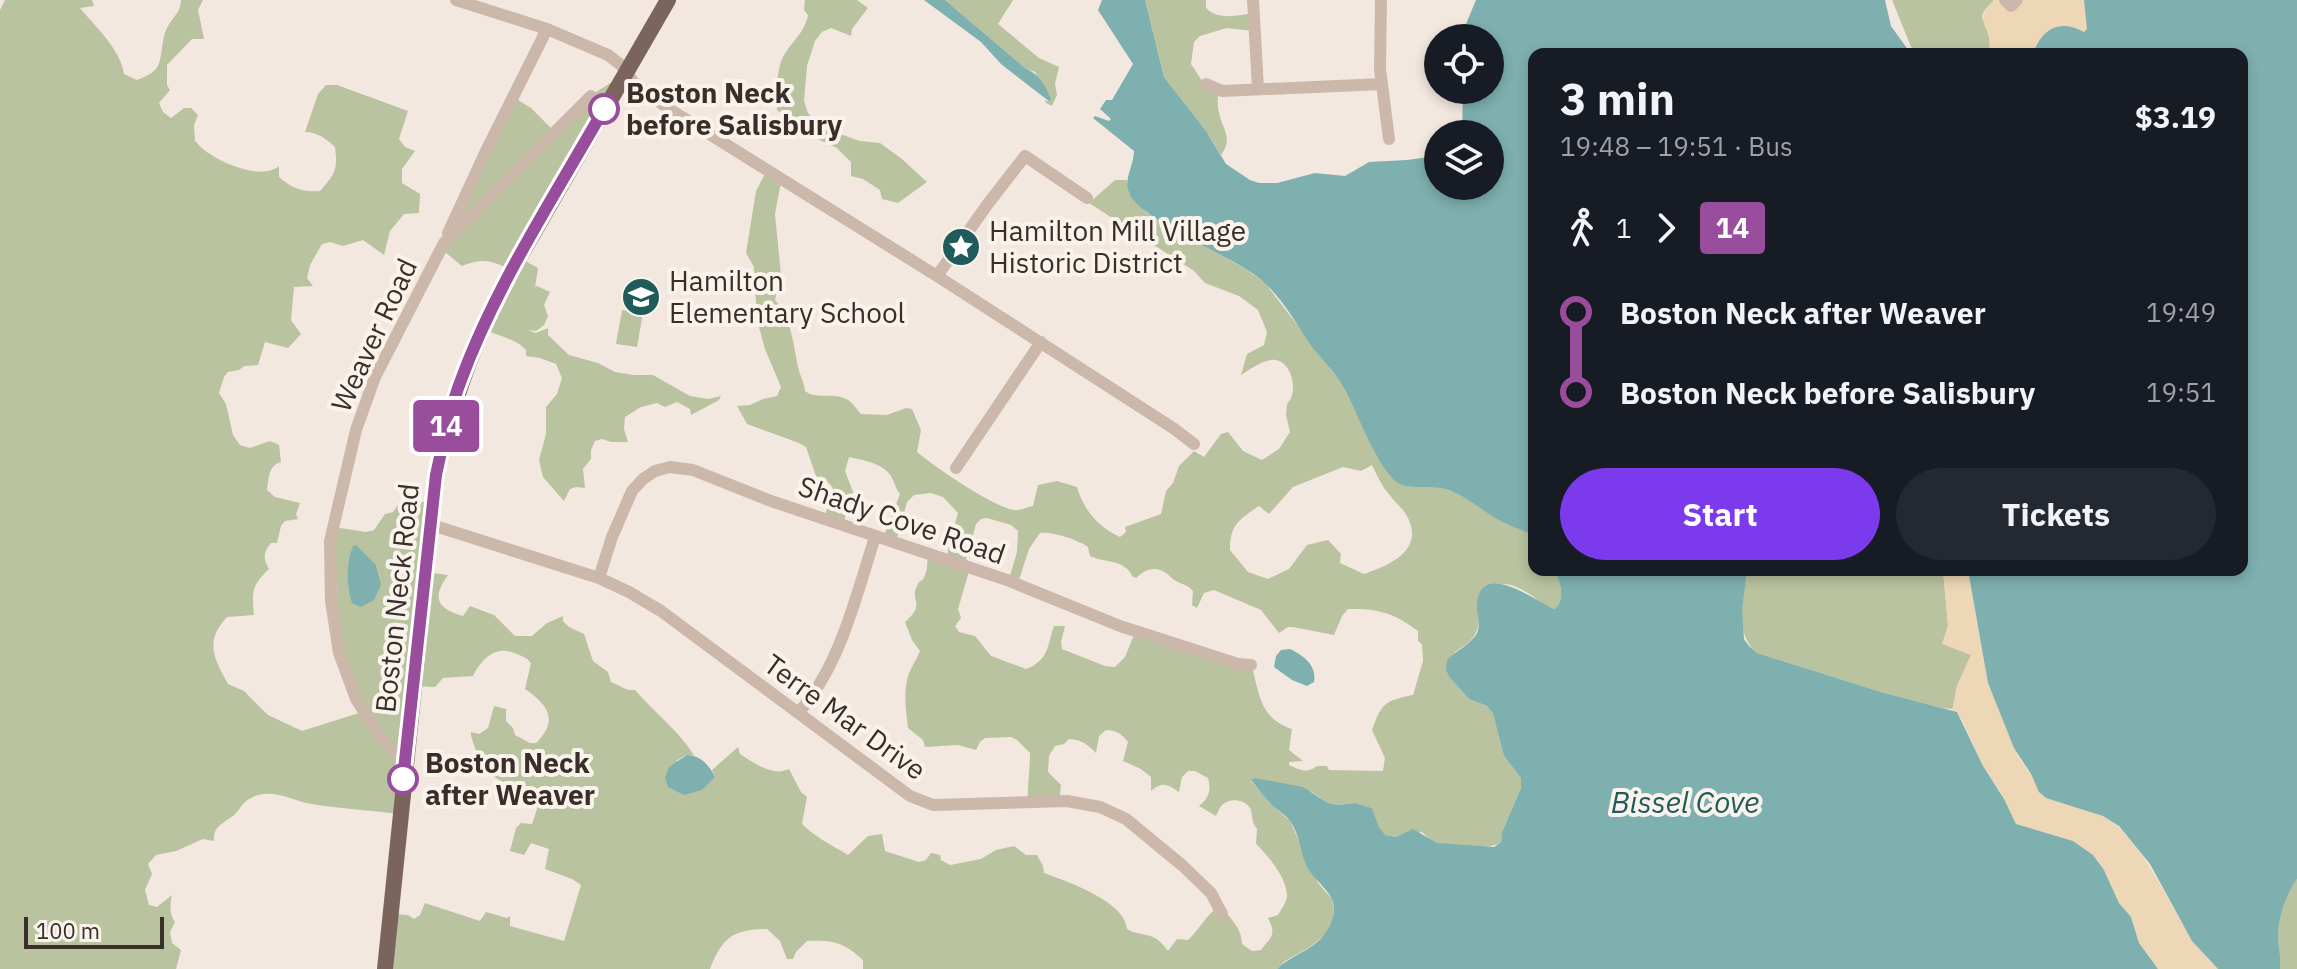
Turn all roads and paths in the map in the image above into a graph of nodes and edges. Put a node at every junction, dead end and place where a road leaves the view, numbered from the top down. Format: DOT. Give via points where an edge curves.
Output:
graph roads {
  1 [pos="456,0"];
  2 [pos="668,0"];
  3 [pos="1253,0"];
  4 [pos="1381,0"];
  5 [pos="547,29"];
  6 [pos="626,71"];
  7 [pos="1206,84"];
  8 [pos="1382,84"];
  9 [pos="1258,89"];
  10 [pos="591,96"];
  11 [pos="1389,139"];
  12 [pos="1087,198"];
  13 [pos="444,243"];
  14 [pos="937,276"];
  15 [pos="1041,342"];
  16 [pos="1194,444"];
  17 [pos="956,468"];
  18 [pos="432,525"];
  19 [pos="875,537"];
  20 [pos="599,578"];
  21 [pos="1251,665"];
  22 [pos="798,713"];
  23 [pos="405,761"];
  24 [pos="1222,914"];
  25 [pos="385,969"];
  1 -- 5 [label="street"];
  2 -- 6 [label="main road, Boston Neck Road"];
  3 -- 9 [label="street"];
  4 -- 8 [label="street"];
  5 -- 6 [label="street" via="608,55"];
  5 -- 13 [label="street, Weaver Road"];
  6 -- 14 [label="street" via="666,107"];
  6 -- 18 [label="main road, Boston Neck Road" via="480,333 446,429"];
  7 -- 9 [label="street" via="1222,91"];
  8 -- 9 [label="street"];
  8 -- 11 [label="street"];
  10 -- 13 [label="street, Weaver Road"];
  12 -- 14 [label="street" via="1025,156"];
  13 -- 23 [label="street, Weaver Road" via="375,377 356,430 330,541 339,653 356,699 382,739"];
  14 -- 15 [label="street"];
  15 -- 16 [label="street"];
  15 -- 17 [label="street"];
  18 -- 20 [label="street, Terre Mar Drive"];
  18 -- 23 [label="main road, Boston Neck Road"];
  19 -- 20 [label="street, Shady Cove Road" via="693,470 670,467 655,471 632,491"];
  19 -- 21 [label="street, Shady Cove Road" via="1007,580 1133,630"];
  19 -- 22 [label="street" via="823,682"];
  20 -- 22 [label="street, Terre Mar Drive" via="661,611"];
  22 -- 24 [label="street, Terre Mar Drive" via="896,787 933,805 1054,801 1100,807 1126,819 1211,893"];
  23 -- 25 [label="main road, Boston Neck Road"];
}
